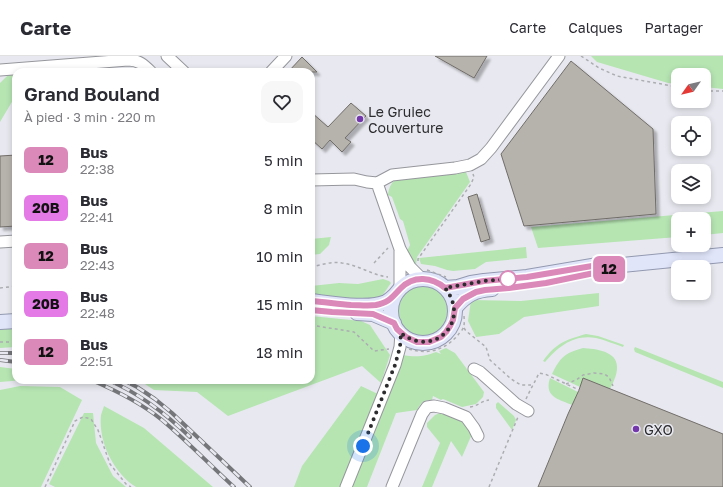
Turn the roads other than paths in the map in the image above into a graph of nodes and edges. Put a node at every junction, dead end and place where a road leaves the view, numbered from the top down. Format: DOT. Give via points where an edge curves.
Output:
graph roads {
  1 [pos="167,56"];
  2 [pos="286,56"];
  3 [pos="559,56"];
  4 [pos="26,68"];
  5 [pos="147,68"];
  6 [pos="180,68"];
  7 [pos="275,68"];
  8 [pos="12,69"];
  9 [pos="0,70"];
  10 [pos="315,180"];
  11 [pos="378,183"];
  12 [pos="12,241"];
  13 [pos="0,242"];
  14 [pos="396,247"];
  15 [pos="723,255"];
  16 [pos="622,265"];
  17 [pos="422,279"];
  18 [pos="445,288"];
  19 [pos="398,291"];
  20 [pos="315,302"];
  21 [pos="455,308"];
  22 [pos="315,310"];
  23 [pos="12,321"];
  24 [pos="0,322"];
  25 [pos="399,335"];
  26 [pos="474,370"];
  27 [pos="486,384"];
  28 [pos="478,436"];
  29 [pos="346,487"];
  30 [pos="392,487"];
  1 -- 6 [label="street"];
  2 -- 7 [label="street"];
  3 -- 11 [label="street" via="481,159 470,165 455,168 392,175"];
  4 -- 5 [label="street" via="128,60 138,61"];
  8 -- 9 [label="street"];
  10 -- 11 [label="street" via="354,179"];
  11 -- 14 [label="street"];
  12 -- 13 [label="street"];
  14 -- 17 [label="street"];
  14 -- 19 [label="street"];
  15 -- 16 [label="main road"];
  16 -- 18 [label="main road" via="598,265"];
  16 -- 21 [label="main road" via="546,283 476,292 463,299"];
  17 -- 18 [label="main road" via="434,281"];
  17 -- 19 [label="main road" via="410,282"];
  18 -- 21 [label="main road"];
  19 -- 20 [label="main road" via="388,301 373,305"];
  19 -- 25 [label="main road" via="393,301 392,316"];
  21 -- 25 [label="main road" via="450,326 435,340 417,342"];
  22 -- 25 [label="main road" via="373,314"];
  23 -- 24 [label="main road"];
  25 -- 29 [label="street" via="395,365"];
  26 -- 27 [label="street" via="480,372 527,415 519,415"];
  28 -- 30 [label="street" via="466,417 444,408 428,407 422,414"];
}
